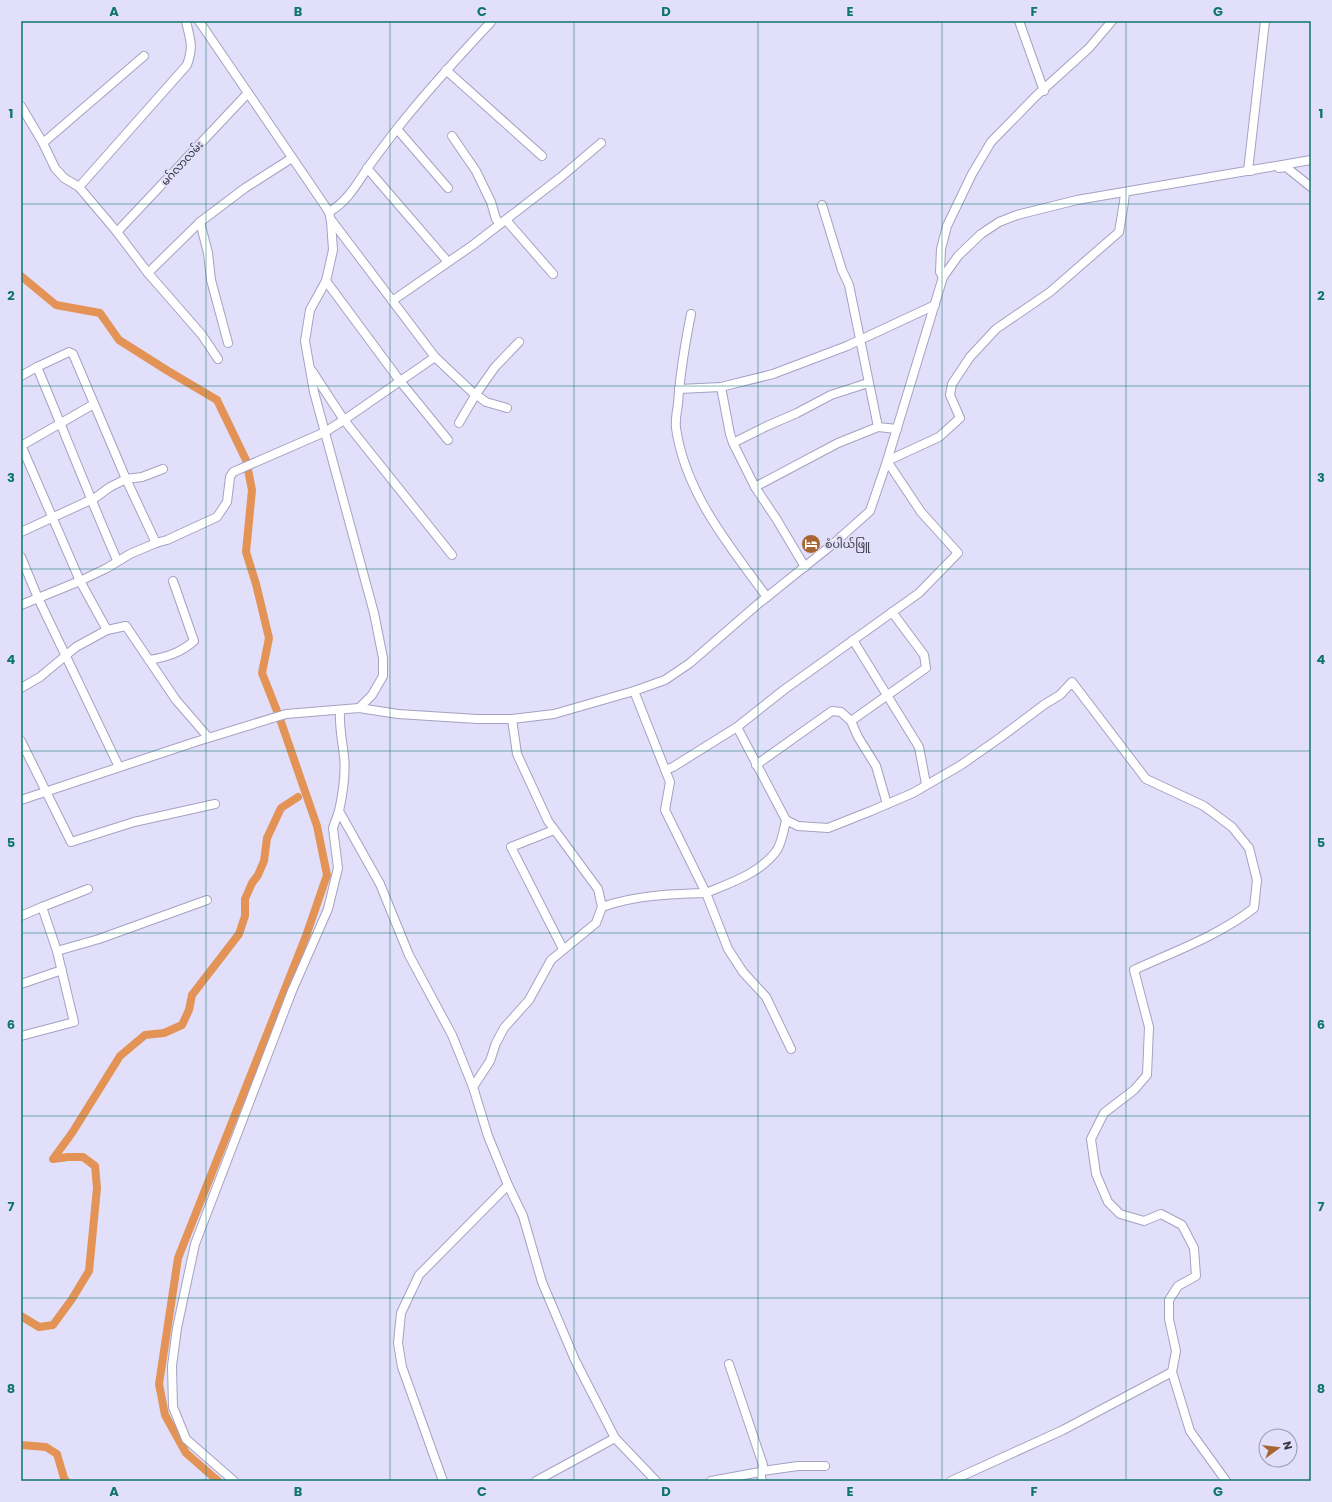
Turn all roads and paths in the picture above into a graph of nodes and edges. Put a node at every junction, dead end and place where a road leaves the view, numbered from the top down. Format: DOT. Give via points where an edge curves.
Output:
graph roads {
  1 [pos="186,21"];
  2 [pos="199,21"];
  3 [pos="1019,21"];
  4 [pos="1112,21"];
  5 [pos="1265,21"];
  6 [pos="491,22"];
  7 [pos="144,56"];
  8 [pos="446,70"];
  9 [pos="1044,90"];
  10 [pos="248,93"];
  11 [pos="21,106"];
  12 [pos="397,129"];
  13 [pos="452,136"];
  14 [pos="43,143"];
  15 [pos="601,143"];
  16 [pos="542,156"];
  17 [pos="292,158"];
  18 [pos="1311,160"];
  19 [pos="367,168"];
  20 [pos="1248,171"];
  21 [pos="79,187"];
  22 [pos="1311,187"];
  23 [pos="448,188"];
  24 [pos="1124,192"];
  25 [pos="822,205"];
  26 [pos="329,212"];
  27 [pos="331,221"];
  28 [pos="200,222"];
  29 [pos="503,222"];
  30 [pos="117,232"];
  31 [pos="448,262"];
  32 [pos="148,273"];
  33 [pos="553,274"];
  34 [pos="943,277"];
  35 [pos="326,281"];
  36 [pos="392,301"];
  37 [pos="935,304"];
  38 [pos="691,314"];
  39 [pos="860,340"];
  40 [pos="519,342"];
  41 [pos="228,343"];
  42 [pos="435,357"];
  43 [pos="218,359"];
  44 [pos="36,367"];
  45 [pos="308,367"];
  46 [pos="21,376"];
  47 [pos="400,381"];
  48 [pos="868,383"];
  49 [pos="721,387"];
  50 [pos="679,388"];
  51 [pos="476,394"];
  52 [pos="94,404"];
  53 [pos="507,408"];
  54 [pos="344,420"];
  55 [pos="61,423"];
  56 [pos="459,423"];
  57 [pos="878,427"];
  58 [pos="897,429"];
  59 [pos="325,432"];
  60 [pos="448,440"];
  61 [pos="733,443"];
  62 [pos="21,446"];
  63 [pos="887,461"];
  64 [pos="163,469"];
  65 [pos="126,479"];
  66 [pos="755,487"];
  67 [pos="90,500"];
  68 [pos="52,519"];
  69 [pos="21,532"];
  70 [pos="156,542"];
  71 [pos="452,555"];
  72 [pos="21,557"];
  73 [pos="117,560"];
  74 [pos="805,567"];
  75 [pos="80,581"];
  76 [pos="173,581"];
  77 [pos="767,597"];
  78 [pos="38,598"];
  79 [pos="21,605"];
  80 [pos="892,612"];
  81 [pos="107,630"];
  82 [pos="853,640"];
  83 [pos="66,656"];
  84 [pos="149,660"];
  85 [pos="21,688"];
  86 [pos="634,691"];
  87 [pos="888,695"];
  88 [pos="359,708"];
  89 [pos="340,710"];
  90 [pos="512,720"];
  91 [pos="851,721"];
  92 [pos="737,727"];
  93 [pos="208,738"];
  94 [pos="21,741"];
  95 [pos="756,765"];
  96 [pos="119,767"];
  97 [pos="665,770"];
  98 [pos="926,784"];
  99 [pos="47,791"];
  100 [pos="21,800"];
  101 [pos="215,804"];
  102 [pos="887,804"];
  103 [pos="339,811"];
  104 [pos="786,820"];
  105 [pos="554,830"];
  106 [pos="88,889"];
  107 [pos="706,893"];
  108 [pos="207,900"];
  109 [pos="42,907"];
  110 [pos="602,907"];
  111 [pos="21,916"];
  112 [pos="563,950"];
  113 [pos="57,951"];
  114 [pos="62,970"];
  115 [pos="21,984"];
  116 [pos="21,1036"];
  117 [pos="791,1049"];
  118 [pos="473,1087"];
  119 [pos="508,1185"];
  120 [pos="729,1364"];
  121 [pos="1172,1372"];
  122 [pos="615,1438"];
  123 [pos="825,1466"];
  124 [pos="761,1472"];
  125 [pos="234,1481"];
  126 [pos="443,1481"];
  127 [pos="536,1481"];
  128 [pos="656,1481"];
  129 [pos="711,1481"];
  130 [pos="762,1481"];
  131 [pos="951,1481"];
  132 [pos="1226,1481"];
  1 -- 21 [label="street" via="192,43 187,65"];
  2 -- 10 [label="street"];
  3 -- 9 [label="street"];
  4 -- 9 [label="street" via="1089,48"];
  5 -- 20 [label="street"];
  6 -- 8 [label="street"];
  7 -- 14 [label="street"];
  8 -- 12 [label="street"];
  8 -- 16 [label="street"];
  9 -- 34 [label="street" via="991,142 972,174 947,226 941,255 940,272"];
  10 -- 17 [label="street"];
  10 -- 30 [label="street, မဂ်လာလမ်း"];
  11 -- 14 [label="street"];
  12 -- 19 [label="street"];
  12 -- 23 [label="street"];
  13 -- 29 [label="street" via="476,171 496,219"];
  14 -- 21 [label="street" via="64,178"];
  15 -- 29 [label="street"];
  17 -- 26 [label="street"];
  17 -- 28 [label="street" via="245,188"];
  18 -- 20 [label="street"];
  19 -- 26 [label="street" via="351,192 338,207"];
  19 -- 31 [label="street"];
  20 -- 22 [label="street" via="1286,168"];
  20 -- 24 [label="street"];
  21 -- 30 [label="street"];
  24 -- 34 [label="street" via="1077,200 999,222 980,234 958,256"];
  24 -- 63 [label="street" via="1120,232 1050,292 996,328 970,357 952,384 950,395 960,418 939,438"];
  25 -- 39 [label="street" via="849,285"];
  26 -- 27 [label="street"];
  27 -- 35 [label="street" via="333,250"];
  27 -- 36 [label="street"];
  28 -- 32 [label="street"];
  28 -- 41 [label="street" via="208,253 211,280"];
  29 -- 31 [label="street"];
  29 -- 33 [label="street"];
  30 -- 32 [label="street"];
  31 -- 36 [label="street"];
  32 -- 43 [label="street" via="202,335"];
  34 -- 37 [label="street"];
  35 -- 45 [label="street" via="310,310 305,341"];
  35 -- 47 [label="street"];
  36 -- 42 [label="street"];
  37 -- 39 [label="street"];
  37 -- 58 [label="street"];
  38 -- 50 [label="street"];
  39 -- 48 [label="street"];
  39 -- 49 [label="street" via="773,374"];
  40 -- 51 [label="street" via="495,367"];
  42 -- 47 [label="street"];
  42 -- 51 [label="street"];
  44 -- 46 [label="street"];
  44 -- 52 [label="street" via="69,352 74,354"];
  44 -- 55 [label="street"];
  45 -- 54 [label="street"];
  45 -- 59 [label="street"];
  47 -- 54 [label="street"];
  47 -- 60 [label="street"];
  48 -- 57 [label="street"];
  48 -- 61 [label="street" via="831,395"];
  49 -- 50 [label="street"];
  49 -- 61 [label="street"];
  50 -- 77 [label="street" via="676,427 687,468 704,505 730,547"];
  51 -- 53 [label="street" via="486,402"];
  51 -- 56 [label="street"];
  52 -- 55 [label="street"];
  52 -- 65 [label="street"];
  54 -- 59 [label="street"];
  54 -- 71 [label="street"];
  55 -- 62 [label="street"];
  55 -- 67 [label="street"];
  57 -- 58 [label="street"];
  57 -- 66 [label="street" via="838,442"];
  58 -- 63 [label="street"];
  59 -- 70 [label="street" via="233,472 227,502 217,517 167,540"];
  59 -- 88 [label="street" via="374,613 383,658 383,676 372,695"];
  61 -- 66 [label="street"];
  62 -- 68 [label="street"];
  63 -- 74 [label="street" via="870,511"];
  63 -- 80 [label="street" via="921,512 958,553 919,593"];
  64 -- 65 [label="street" via="142,477"];
  65 -- 67 [label="street"];
  65 -- 70 [label="street"];
  66 -- 74 [label="street"];
  67 -- 68 [label="street"];
  67 -- 73 [label="street"];
  68 -- 69 [label="street"];
  68 -- 75 [label="street"];
  70 -- 73 [label="street"];
  72 -- 78 [label="street"];
  73 -- 75 [label="street" via="107,568"];
  74 -- 77 [label="street"];
  75 -- 78 [label="street"];
  75 -- 81 [label="street"];
  76 -- 84 [label="street" via="194,641 182,651"];
  77 -- 86 [label="street" via="690,663 664,680"];
  78 -- 79 [label="street"];
  78 -- 83 [label="street"];
  80 -- 82 [label="street"];
  80 -- 87 [label="street" via="924,655 926,668"];
  81 -- 83 [label="street" via="76,647"];
  81 -- 84 [label="street" via="126,626"];
  82 -- 87 [label="street"];
  82 -- 92 [label="street"];
  83 -- 85 [label="street" via="40,677"];
  83 -- 96 [label="street"];
  84 -- 93 [label="street" via="176,700"];
  86 -- 90 [label="street" via="554,714"];
  86 -- 97 [label="street"];
  87 -- 91 [label="street"];
  87 -- 98 [label="street" via="919,747"];
  88 -- 89 [label="street"];
  88 -- 90 [label="street" via="398,714"];
  89 -- 93 [label="street" via="286,714"];
  89 -- 103 [label="street" via="344,788"];
  90 -- 105 [label="street" via="517,754"];
  91 -- 95 [label="street" via="841,712 832,711"];
  91 -- 102 [label="street" via="876,766"];
  92 -- 95 [label="street"];
  92 -- 97 [label="street"];
  93 -- 96 [label="street"];
  94 -- 99 [label="street"];
  95 -- 104 [label="street"];
  96 -- 99 [label="street"];
  97 -- 107 [label="street" via="670,782 665,810"];
  98 -- 102 [label="street"];
  98 -- 121 [label="street" via="961,765 1002,737 1060,695 1072,682 1146,779 1204,806 1232,827 1249,848 1257,880 1254,908 1213,934 1134,970 1149,1027 1147,1075 1134,1090 1104,1113 1091,1139 1096,1174 1108,1202 1120,1214 1144,1221 1161,1214 1182,1225 1194,1248 1196,1276 1178,1286 1169,1300 1169,1319 1176,1351"];
  99 -- 100 [label="street"];
  99 -- 101 [label="street" via="71,842 134,822"];
  102 -- 104 [label="street" via="828,828 798,826"];
  103 -- 118 [label="street" via="380,884 409,955 452,1035"];
  103 -- 125 [label="street" via="333,828 338,868 328,909 292,991 195,1244 177,1328 172,1366 173,1407 186,1439"];
  104 -- 107 [label="street" via="777,849 767,862 745,876"];
  105 -- 110 [label="street" via="598,890"];
  105 -- 112 [label="street" via="511,846"];
  106 -- 109 [label="street"];
  107 -- 110 [label="street" via="662,894 621,900"];
  107 -- 117 [label="street" via="728,949 743,972 766,997"];
  108 -- 113 [label="street" via="99,939"];
  109 -- 111 [label="street"];
  109 -- 113 [label="street"];
  110 -- 112 [label="street" via="596,923"];
  112 -- 118 [label="street" via="552,960 529,1000 504,1028 490,1061"];
  113 -- 114 [label="street"];
  114 -- 115 [label="street"];
  114 -- 116 [label="street" via="74,1022"];
  118 -- 119 [label="street" via="488,1136"];
  119 -- 122 [label="street" via="523,1216 542,1282 574,1360"];
  119 -- 126 [label="street" via="419,1275 401,1313 398,1343 402,1367"];
  120 -- 124 [label="street" via="763,1465"];
  121 -- 131 [label="street" via="1063,1430"];
  121 -- 132 [label="street" via="1190,1431"];
  122 -- 127 [label="street"];
  122 -- 128 [label="street"];
  123 -- 124 [label="street" via="798,1466"];
  124 -- 129 [label="street"];
  124 -- 130 [label="street"];
}
